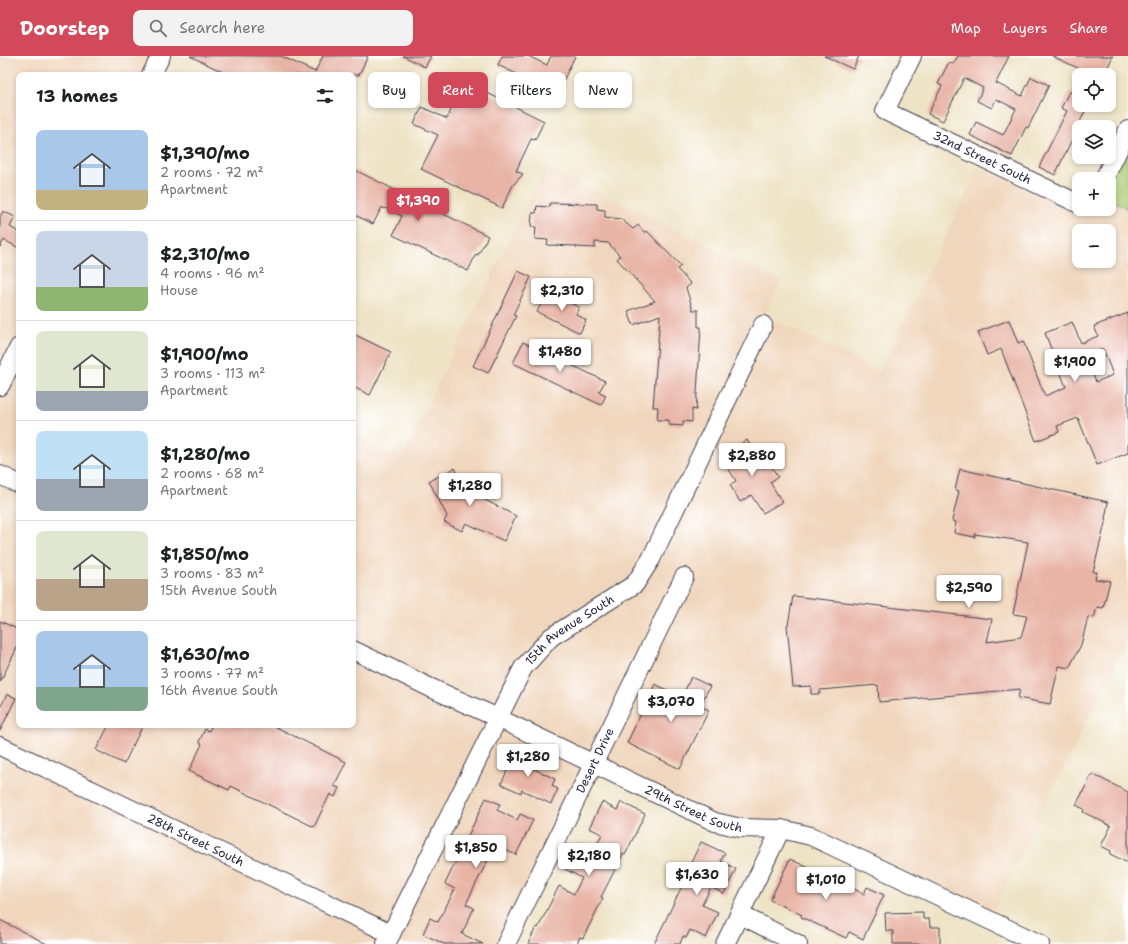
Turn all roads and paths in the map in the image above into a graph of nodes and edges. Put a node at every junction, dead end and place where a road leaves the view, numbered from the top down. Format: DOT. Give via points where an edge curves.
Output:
graph roads {
  1 [pos="161,56"];
  2 [pos="912,56"];
  3 [pos="153,72"];
  4 [pos="1128,130"];
  5 [pos="1107,172"];
  6 [pos="1072,201"];
  7 [pos="763,325"];
  8 [pos="16,353"];
  9 [pos="0,386"];
  10 [pos="0,475"];
  11 [pos="16,483"];
  12 [pos="684,577"];
  13 [pos="356,651"];
  14 [pos="498,718"];
  15 [pos="0,746"];
  16 [pos="594,764"];
  17 [pos="781,829"];
  18 [pos="739,914"];
  19 [pos="388,939"];
  20 [pos="506,944"];
  21 [pos="725,944"];
  22 [pos="798,944"];
  23 [pos="1040,944"];
  1 -- 3 [label="street"];
  2 -- 6 [label="street, 32nd Street South" via="885,111"];
  4 -- 5 [label="street"];
  7 -- 14 [label="street, 15th Avenue South" via="683,494 643,571 634,584 551,637 523,668"];
  8 -- 9 [label="street"];
  10 -- 11 [label="street"];
  12 -- 16 [label="street, Desert Drive"];
  13 -- 14 [label="street, 29th Street South"];
  14 -- 16 [label="street, 29th Street South"];
  14 -- 19 [label="street, 15th Avenue South"];
  15 -- 19 [label="street, 28th Street South"];
  16 -- 17 [label="street, 29th Street South" via="716,822 740,828"];
  16 -- 20 [label="street, Desert Drive"];
  17 -- 18 [label="street"];
  17 -- 23 [label="street, 29th Street South" via="812,836"];
  18 -- 21 [label="street"];
  18 -- 22 [label="street"];
}
